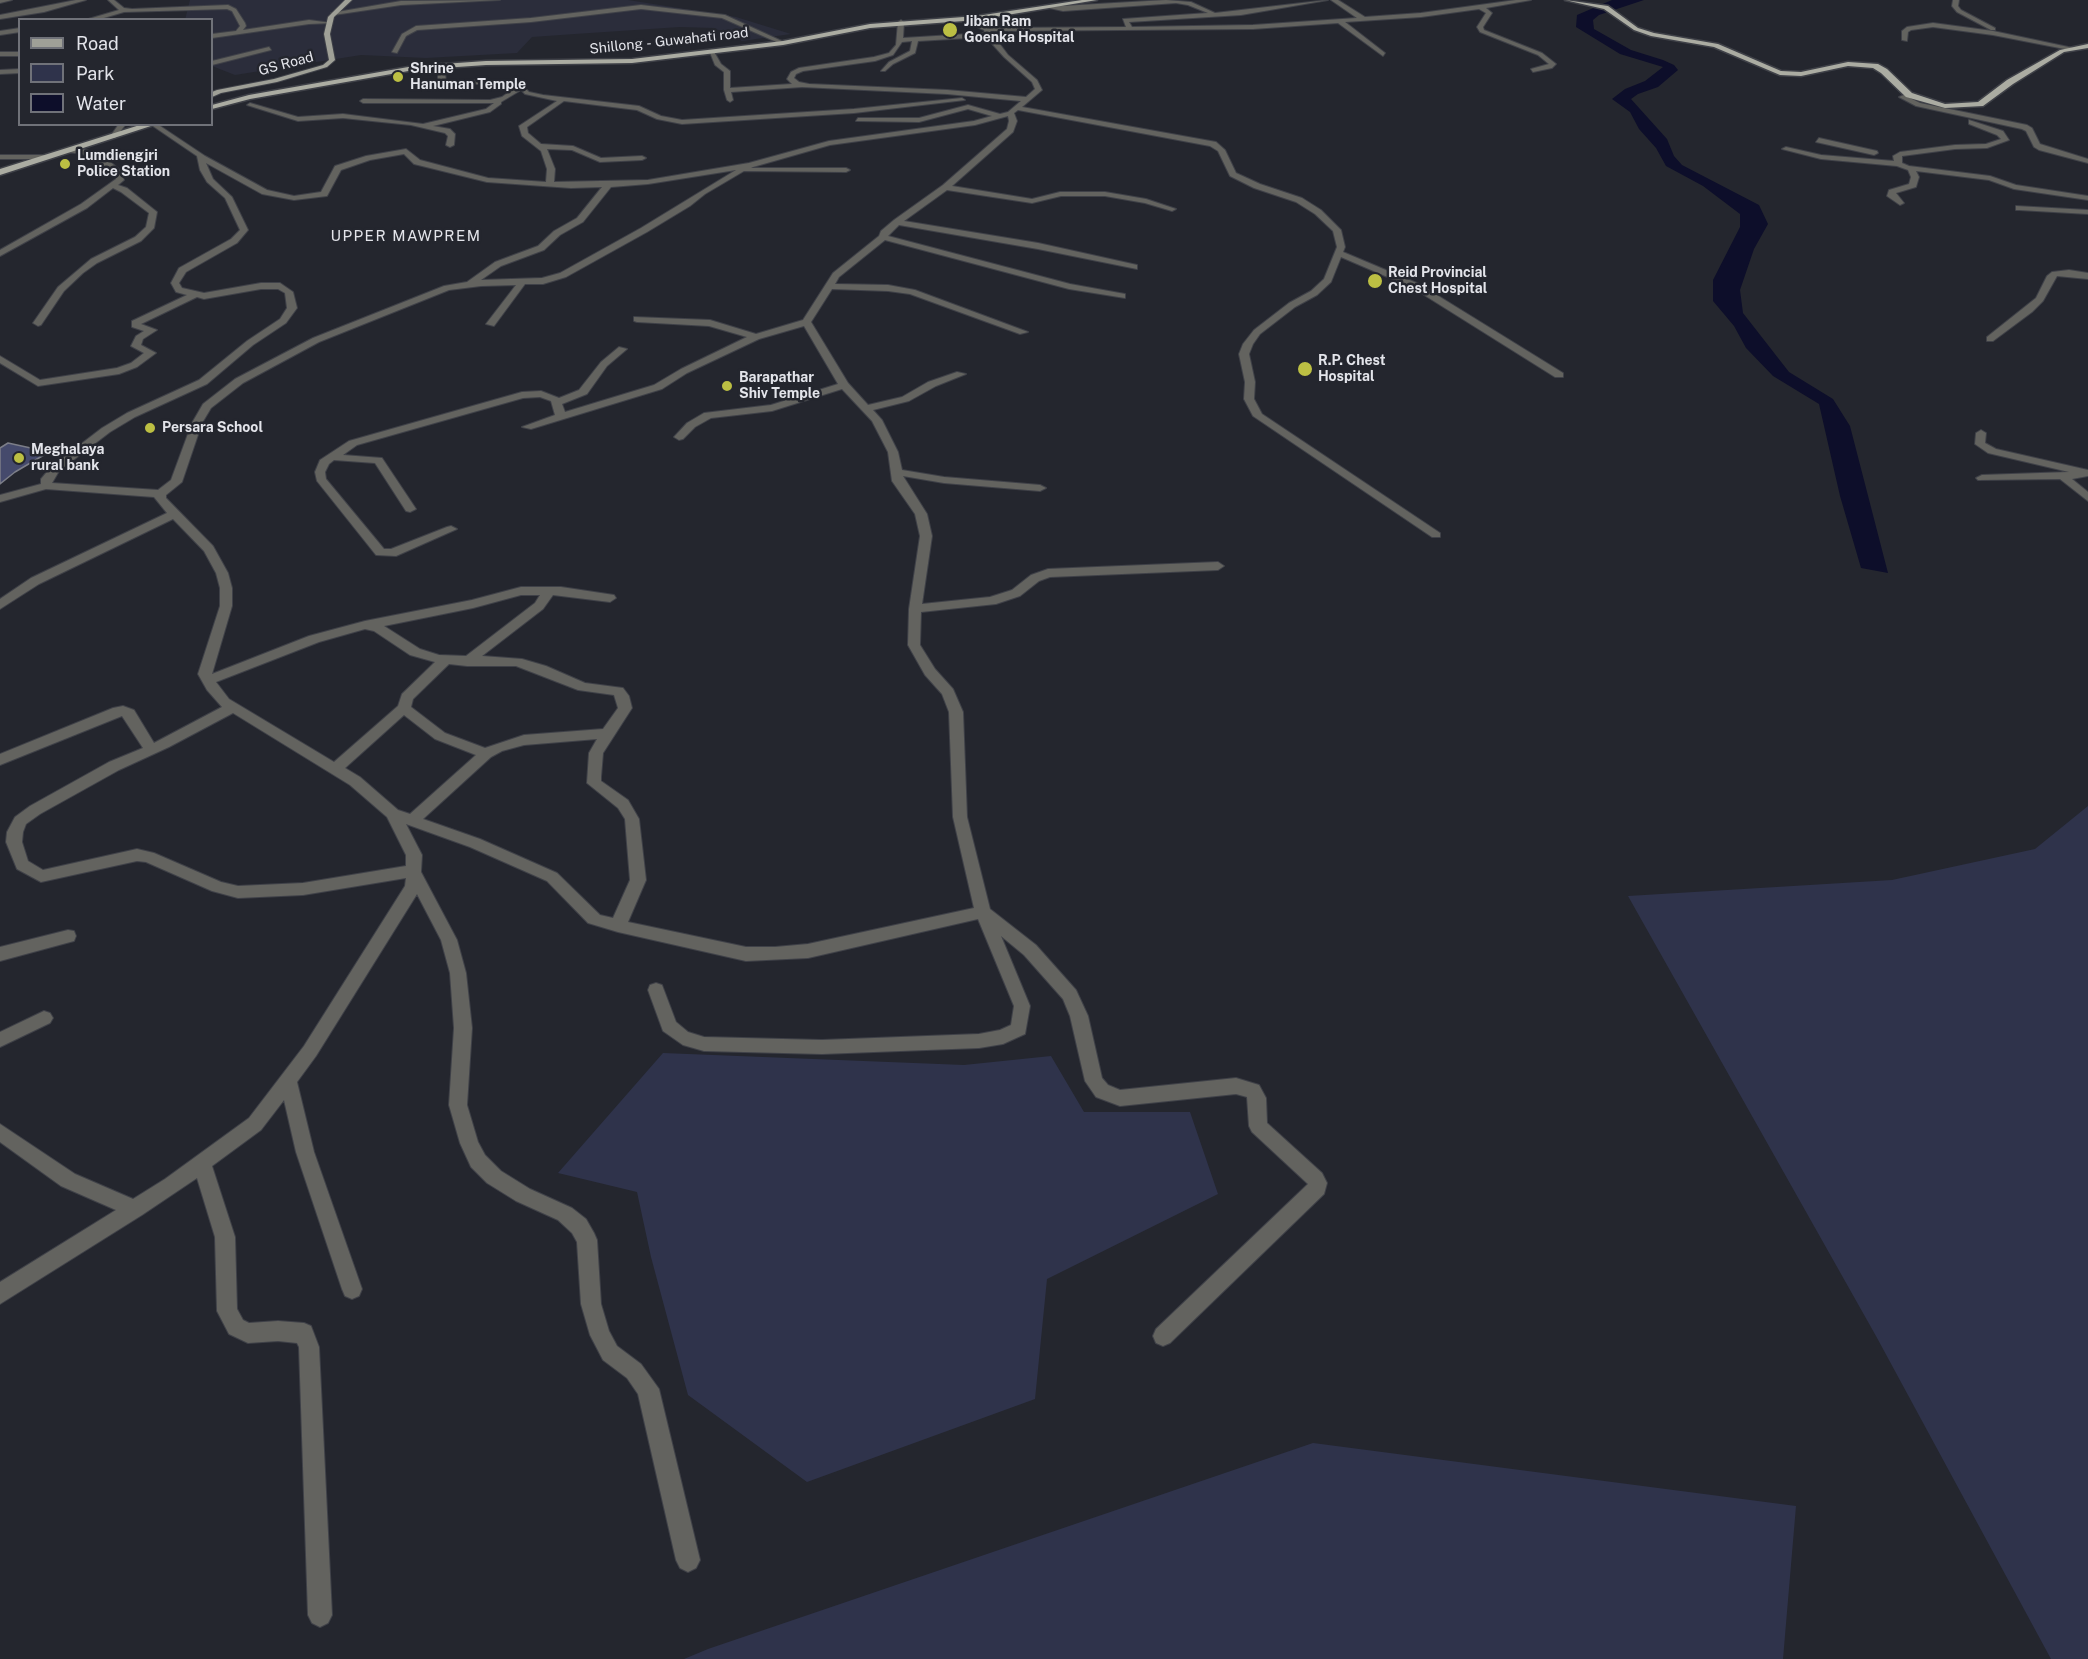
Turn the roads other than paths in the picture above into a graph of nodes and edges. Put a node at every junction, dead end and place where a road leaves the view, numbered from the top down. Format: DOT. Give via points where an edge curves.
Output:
graph roads {
  1 [pos="9,0"];
  2 [pos="83,0"];
  3 [pos="111,0"];
  4 [pos="349,0"];
  5 [pos="496,0"];
  6 [pos="1325,0"];
  7 [pos="1334,0"];
  8 [pos="1528,0"];
  9 [pos="1568,0"];
  10 [pos="1956,0"];
  11 [pos="0,1"];
  12 [pos="470,3"];
  13 [pos="1093,3"];
  14 [pos="1481,7"];
  15 [pos="479,8"];
  16 [pos="125,10"];
  17 [pos="334,13"];
  18 [pos="488,13"];
  19 [pos="1215,15"];
  20 [pos="0,17"];
  21 [pos="95,18"];
  22 [pos="962,19"];
  23 [pos="1365,20"];
  24 [pos="1340,21"];
  25 [pos="501,22"];
  26 [pos="901,22"];
  27 [pos="329,23"];
  28 [pos="1061,23"];
  29 [pos="1131,29"];
  30 [pos="18,30"];
  31 [pos="239,30"];
  32 [pos="988,32"];
  33 [pos="0,33"];
  34 [pos="213,36"];
  35 [pos="2006,36"];
  36 [pos="915,39"];
  37 [pos="900,40"];
  38 [pos="1905,40"];
  39 [pos="783,43"];
  40 [pos="2088,46"];
  41 [pos="2070,48"];
  42 [pos="269,49"];
  43 [pos="711,51"];
  44 [pos="395,52"];
  45 [pos="0,54"];
  46 [pos="18,54"];
  47 [pos="1383,54"];
  48 [pos="213,63"];
  49 [pos="441,65"];
  50 [pos="883,70"];
  51 [pos="1533,70"];
  52 [pos="18,71"];
  53 [pos="0,72"];
  54 [pos="801,85"];
  55 [pos="521,87"];
  56 [pos="727,90"];
  57 [pos="213,95"];
  58 [pos="1909,95"];
  59 [pos="1027,99"];
  60 [pos="501,100"];
  61 [pos="730,100"];
  62 [pos="962,100"];
  63 [pos="561,101"];
  64 [pos="363,102"];
  65 [pos="250,105"];
  66 [pos="213,107"];
  67 [pos="1015,110"];
  68 [pos="1952,112"];
  69 [pos="1001,116"];
  70 [pos="858,120"];
  71 [pos="121,126"];
  72 [pos="149,126"];
  73 [pos="155,126"];
  74 [pos="422,126"];
  75 [pos="1088,130"];
  76 [pos="112,136"];
  77 [pos="1819,140"];
  78 [pos="450,145"];
  79 [pos="541,146"];
  80 [pos="1217,146"];
  81 [pos="641,148"];
  82 [pos="1786,149"];
  83 [pos="71,150"];
  84 [pos="0,157"];
  85 [pos="45,157"];
  86 [pos="203,158"];
  87 [pos="1898,159"];
  88 [pos="2088,161"];
  89 [pos="643,165"];
  90 [pos="746,168"];
  91 [pos="1911,169"];
  92 [pos="846,170"];
  93 [pos="0,172"];
  94 [pos="654,180"];
  95 [pos="550,185"];
  96 [pos="608,185"];
  97 [pos="114,186"];
  98 [pos="946,187"];
  99 [pos="2088,198"];
  100 [pos="1900,203"];
  101 [pos="2019,208"];
  102 [pos="1172,209"];
  103 [pos="2088,212"];
  104 [pos="897,222"];
  105 [pos="883,237"];
  106 [pos="0,253"];
  107 [pos="1340,254"];
  108 [pos="1134,267"];
  109 [pos="2088,276"];
  110 [pos="522,282"];
  111 [pos="470,284"];
  112 [pos="829,285"];
  113 [pos="194,295"];
  114 [pos="1122,296"];
  115 [pos="637,319"];
  116 [pos="806,322"];
  117 [pos="38,323"];
  118 [pos="491,324"];
  119 [pos="1023,332"];
  120 [pos="756,337"];
  121 [pos="1990,339"];
  122 [pos="622,349"];
  123 [pos="0,359"];
  124 [pos="961,374"];
  125 [pos="1559,375"];
  126 [pos="844,384"];
  127 [pos="557,402"];
  128 [pos="867,408"];
  129 [pos="561,417"];
  130 [pos="527,428"];
  131 [pos="1981,433"];
  132 [pos="679,437"];
  133 [pos="330,457"];
  134 [pos="896,472"];
  135 [pos="2088,473"];
  136 [pos="2064,477"];
  137 [pos="1982,478"];
  138 [pos="46,486"];
  139 [pos="1040,488"];
  140 [pos="160,494"];
  141 [pos="2088,498"];
  142 [pos="0,499"];
  143 [pos="410,509"];
  144 [pos="174,514"];
  145 [pos="451,529"];
  146 [pos="1436,535"];
  147 [pos="1218,566"];
  148 [pos="549,591"];
  149 [pos="610,598"];
  150 [pos="0,605"];
  151 [pos="915,609"];
  152 [pos="371,625"];
  153 [pos="445,660"];
  154 [pos="467,662"];
  155 [pos="208,680"];
  156 [pos="233,707"];
  157 [pos="404,708"];
  158 [pos="606,734"];
  159 [pos="151,750"];
  160 [pos="486,754"];
  161 [pos="0,760"];
  162 [pos="335,769"];
  163 [pos="393,814"];
  164 [pos="413,820"];
  165 [pos="21,821"];
  166 [pos="0,840"];
  167 [pos="413,871"];
  168 [pos="983,912"];
  169 [pos="618,926"];
  170 [pos="68,936"];
  171 [pos="0,954"];
  172 [pos="656,990"];
  173 [pos="44,1017"];
  174 [pos="0,1040"];
  175 [pos="288,1080"];
  176 [pos="0,1132"];
  177 [pos="202,1164"];
  178 [pos="135,1209"];
  179 [pos="352,1289"];
  180 [pos="0,1294"];
  181 [pos="1163,1336"];
  182 [pos="688,1560"];
  183 [pos="320,1615"];
  1 -- 11 [label="street"];
  2 -- 20 [label="street"];
  3 -- 16 [label="street"];
  4 -- 17 [label="main road, GS Road"];
  5 -- 12 [label="street"];
  6 -- 19 [label="street"];
  7 -- 23 [label="street"];
  8 -- 14 [label="street"];
  9 -- 58 [label="highway" via="1606,7 1646,32 1716,45 1780,73 1800,74 1848,64 1875,66"];
  10 -- 35 [label="street" via="1959,11"];
  12 -- 15 [label="street"];
  12 -- 17 [label="street" via="400,3"];
  13 -- 19 [label="street" via="1176,1"];
  13 -- 22 [label="highway, Shillong - Guwahati road"];
  13 -- 28 [label="street" via="1092,14"];
  14 -- 23 [label="street"];
  14 -- 51 [label="street" via="1489,13 1480,27 1482,31 1540,54 1553,64"];
  16 -- 21 [label="street"];
  16 -- 31 [label="street" via="228,7 242,23"];
  17 -- 27 [label="main road, GS Road"];
  18 -- 25 [label="street"];
  19 -- 29 [label="street" via="1125,20"];
  22 -- 26 [label="highway, Shillong - Guwahati road"];
  22 -- 32 [label="street"];
  23 -- 24 [label="street"];
  24 -- 29 [label="street"];
  24 -- 47 [label="street"];
  25 -- 39 [label="street" via="654,7 732,18"];
  25 -- 44 [label="street" via="416,28 404,35"];
  26 -- 37 [label="street"];
  26 -- 39 [label="highway, Shillong - Guwahati road"];
  27 -- 31 [label="street"];
  27 -- 57 [label="main road, GS Road" via="332,60 325,66"];
  28 -- 29 [label="street"];
  28 -- 32 [label="street"];
  30 -- 33 [label="street"];
  31 -- 34 [label="street"];
  32 -- 36 [label="street"];
  32 -- 59 [label="street" via="1006,56 1035,81 1039,90"];
  35 -- 38 [label="street" via="1923,25 1905,31"];
  35 -- 41 [label="street"];
  36 -- 37 [label="street"];
  36 -- 50 [label="street" via="913,52"];
  37 -- 54 [label="street" via="895,52 883,57 797,70 790,79"];
  39 -- 43 [label="highway, Shillong - Guwahati road"];
  40 -- 41 [label="highway"];
  41 -- 58 [label="highway" via="1980,104 1946,106"];
  42 -- 48 [label="street"];
  43 -- 49 [label="highway, Shillong - Guwahati road" via="610,62"];
  43 -- 56 [label="street" via="718,65 727,71"];
  45 -- 46 [label="street"];
  49 -- 55 [label="street" via="443,83 500,81"];
  49 -- 66 [label="highway, Shillong - Guwahati road" via="369,74 249,96"];
  52 -- 53 [label="street"];
  54 -- 56 [label="street"];
  54 -- 59 [label="street"];
  55 -- 60 [label="street"];
  55 -- 63 [label="street" via="533,95"];
  56 -- 61 [label="street"];
  58 -- 68 [label="street" via="1902,97 1918,105"];
  59 -- 67 [label="street"];
  60 -- 64 [label="street"];
  60 -- 74 [label="street" via="488,111"];
  62 -- 63 [label="street" via="688,122 660,118 639,108"];
  63 -- 79 [label="street" via="523,126 525,134"];
  65 -- 74 [label="street" via="298,119 362,116"];
  67 -- 69 [label="street"];
  67 -- 80 [label="street"];
  67 -- 98 [label="street" via="1010,130"];
  68 -- 87 [label="street" via="2006,137 2005,140"];
  68 -- 88 [label="street" via="2024,127 2042,148"];
  69 -- 70 [label="street" via="968,107 919,120"];
  69 -- 90 [label="street" via="950,128 817,146"];
  71 -- 76 [label="street"];
  72 -- 76 [label="highway"];
  73 -- 86 [label="street"];
  74 -- 78 [label="street" via="450,133"];
  75 -- 80 [label="street" via="1174,144"];
  76 -- 83 [label="highway"];
  77 -- 87 [label="street"];
  79 -- 89 [label="street" via="573,148 600,160"];
  79 -- 95 [label="street" via="551,169"];
  80 -- 107 [label="street" via="1233,174 1299,200 1318,212 1337,230"];
  81 -- 89 [label="street"];
  82 -- 87 [label="street" via="1835,159"];
  83 -- 85 [label="highway"];
  83 -- 97 [label="street" via="93,156 117,172 120,180"];
  84 -- 85 [label="street"];
  85 -- 93 [label="highway"];
  86 -- 95 [label="street" via="265,192 294,198 324,194 338,168 406,152 417,162 487,180"];
  86 -- 113 [label="street" via="204,170 228,197 244,230 234,242 178,274 175,283 179,290"];
  87 -- 91 [label="street"];
  89 -- 94 [label="street"];
  90 -- 92 [label="street"];
  90 -- 94 [label="street"];
  90 -- 110 [label="street" via="574,270 543,281"];
  91 -- 99 [label="street" via="1994,178 2014,187"];
  91 -- 100 [label="street" via="1913,185 1892,192 1891,196"];
  94 -- 96 [label="street"];
  95 -- 96 [label="street"];
  96 -- 111 [label="street" via="580,220 541,248 498,264"];
  97 -- 106 [label="street"];
  97 -- 117 [label="street" via="153,212 150,228 80,272 62,289"];
  98 -- 102 [label="street" via="1032,201 1060,194 1105,194"];
  98 -- 104 [label="street"];
  101 -- 103 [label="street"];
  104 -- 105 [label="street"];
  104 -- 108 [label="street"];
  105 -- 112 [label="street"];
  105 -- 114 [label="street"];
  107 -- 125 [label="street" via="1416,286"];
  107 -- 146 [label="street" via="1328,280 1257,332 1248,344 1244,354 1249,399 1258,416"];
  109 -- 121 [label="street" via="2055,274 2029,310"];
  110 -- 111 [label="street"];
  110 -- 118 [label="street"];
  111 -- 140 [label="street" via="447,288 323,336 226,389 207,406 197,423 176,482"];
  112 -- 116 [label="street"];
  112 -- 119 [label="street" via="912,292"];
  113 -- 123 [label="street" via="135,322 152,330 136,346 151,353 119,371 38,383"];
  113 -- 138 [label="street" via="215,296 273,285 290,292 292,308 283,321 203,382 106,430 55,469"];
  115 -- 120 [label="street" via="699,321"];
  116 -- 120 [label="street"];
  116 -- 126 [label="street"];
  120 -- 129 [label="street" via="658,387"];
  122 -- 127 [label="street" via="604,364 583,392"];
  124 -- 128 [label="street" via="905,399"];
  126 -- 128 [label="street"];
  126 -- 132 [label="street" via="772,408 708,415"];
  127 -- 129 [label="street"];
  127 -- 133 [label="street" via="541,394 514,397 352,443"];
  128 -- 134 [label="street" via="885,434"];
  129 -- 130 [label="street"];
  131 -- 135 [label="street" via="1980,444 1992,451"];
  133 -- 143 [label="street" via="378,460"];
  133 -- 145 [label="street" via="320,472 321,480 380,552 392,553"];
  134 -- 139 [label="street"];
  134 -- 151 [label="street" via="901,487 921,514 926,536"];
  135 -- 136 [label="street"];
  136 -- 137 [label="street"];
  136 -- 141 [label="street"];
  138 -- 140 [label="street"];
  138 -- 142 [label="street"];
  140 -- 144 [label="street"];
  144 -- 150 [label="street" via="35,581"];
  144 -- 155 [label="street" via="209,549 226,588 226,606 205,674"];
  147 -- 151 [label="street" via="1048,573 1016,593 992,601"];
  148 -- 149 [label="street"];
  148 -- 152 [label="street" via="521,591"];
  148 -- 154 [label="street" via="539,606"];
  151 -- 168 [label="street" via="914,645 920,660 948,693 956,712 960,817"];
  152 -- 153 [label="street" via="415,652"];
  152 -- 155 [label="street" via="314,639"];
  153 -- 154 [label="street"];
  153 -- 157 [label="street" via="407,697"];
  154 -- 158 [label="street" via="517,662 583,687 618,691 625,708"];
  155 -- 156 [label="street"];
  156 -- 159 [label="street"];
  156 -- 162 [label="street"];
  157 -- 160 [label="street" via="440,736"];
  157 -- 162 [label="street"];
  158 -- 160 [label="street" via="525,741"];
  158 -- 169 [label="street" via="596,753 594,783 623,804 632,819 638,880"];
  159 -- 161 [label="street" via="129,713 123,711"];
  159 -- 165 [label="street" via="114,766"];
  160 -- 164 [label="street"];
  162 -- 163 [label="street" via="356,781"];
  163 -- 164 [label="street"];
  163 -- 167 [label="street" via="414,855"];
  164 -- 169 [label="street" via="552,877 594,919"];
  165 -- 166 [label="street"];
  165 -- 167 [label="street" via="15,832 16,851 22,865 41,876 137,855 238,892 303,889"];
  167 -- 175 [label="street" via="413,887"];
  167 -- 182 [label="street" via="449,940 458,973 463,1028 458,1105 469,1143 478,1161 494,1177 565,1214 587,1240 591,1304 600,1335 610,1353 634,1371 648,1389"];
  168 -- 169 [label="street" via="808,951 775,954 746,954"];
  168 -- 172 [label="street" via="1022,1006 1018,1029 1004,1036 978,1041 822,1047 704,1044 683,1038 669,1026"];
  168 -- 181 [label="street" via="1030,950 1070,994 1094,1081 1102,1091 1120,1098 1247,1088 1257,1098 1258,1126 1318,1183 1312,1194"];
  170 -- 171 [label="street"];
  173 -- 174 [label="street"];
  175 -- 177 [label="street" via="255,1124"];
  175 -- 179 [label="street" via="305,1152"];
  176 -- 178 [label="street" via="68,1180"];
  177 -- 178 [label="street"];
  177 -- 183 [label="street" via="225,1237 227,1311 236,1327 248,1333 304,1333 309,1347"];
  178 -- 180 [label="street"];
}
